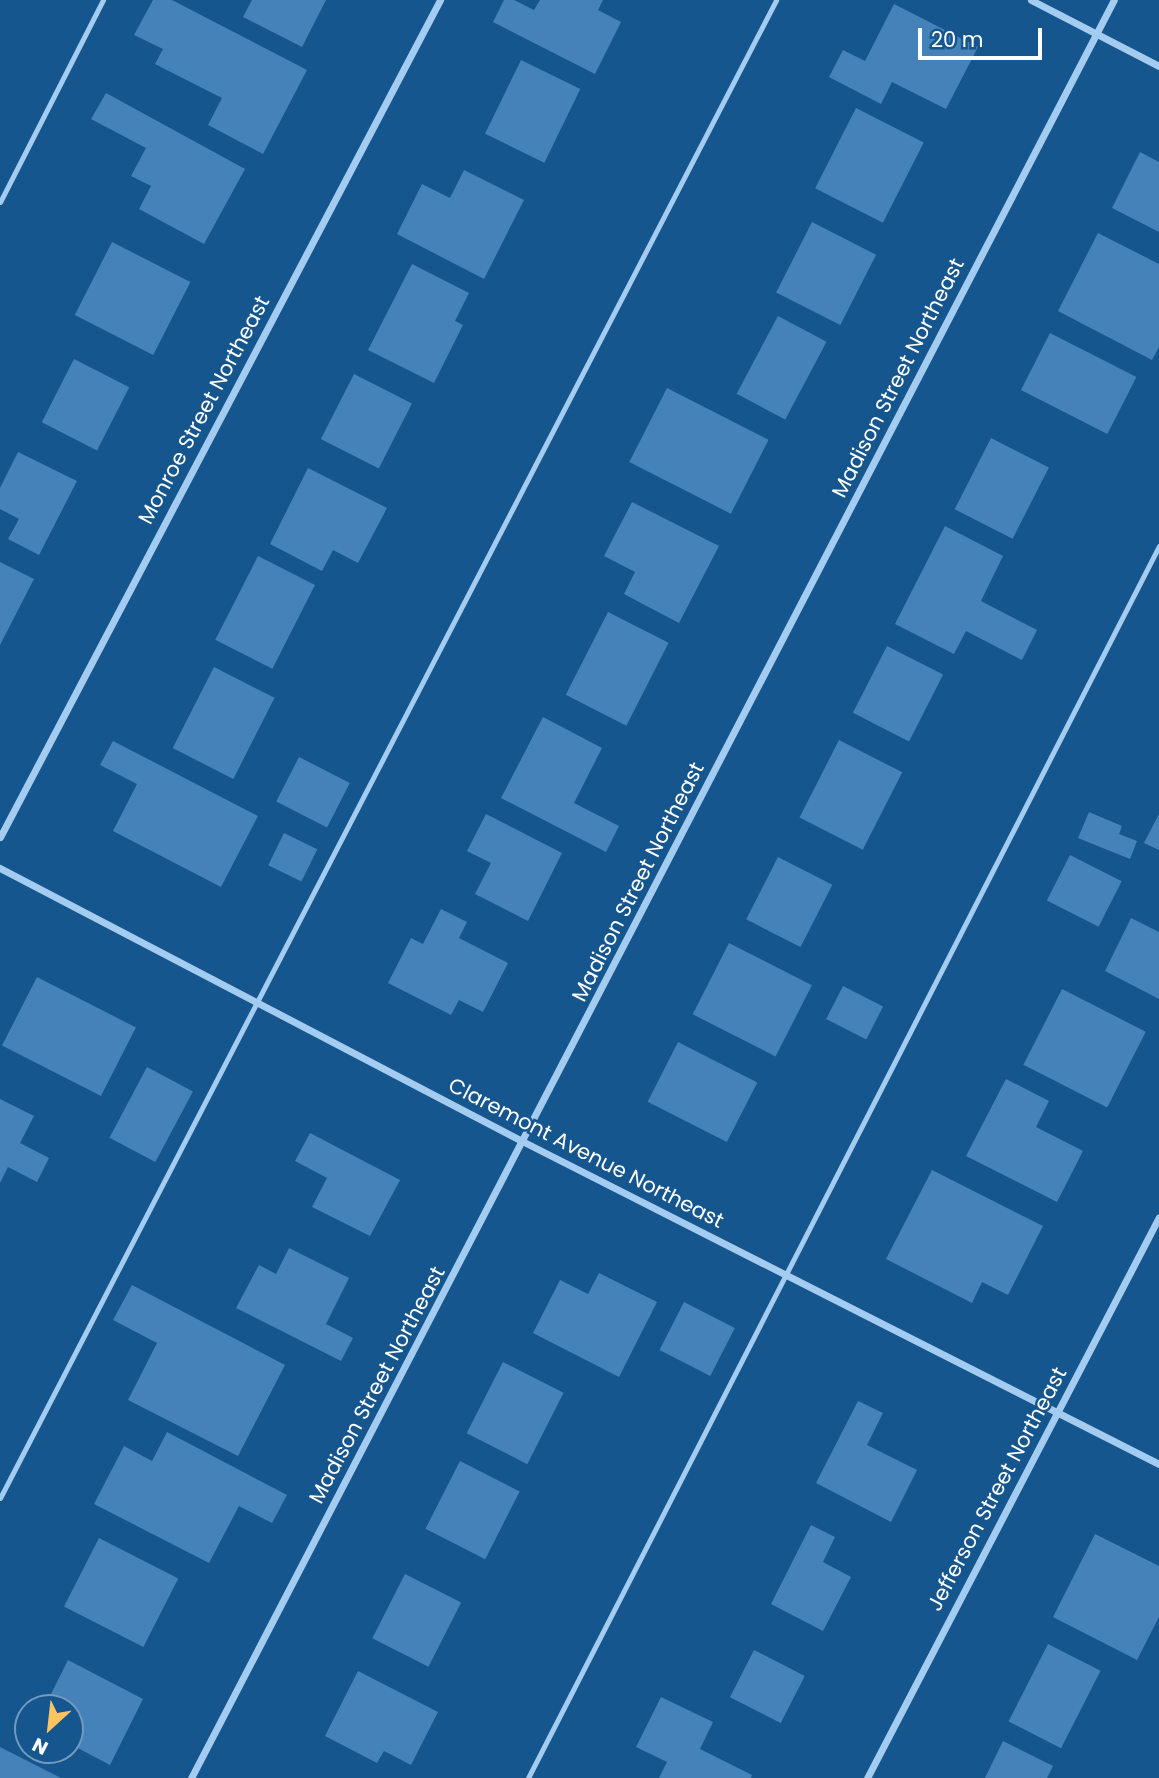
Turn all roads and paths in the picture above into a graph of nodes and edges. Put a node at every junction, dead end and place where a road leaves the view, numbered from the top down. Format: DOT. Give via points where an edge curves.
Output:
graph roads {
  1 [pos="103,0"];
  2 [pos="440,0"];
  3 [pos="776,0"];
  4 [pos="1031,0"];
  5 [pos="1114,0"];
  6 [pos="1096,34"];
  7 [pos="1159,66"];
  8 [pos="0,202"];
  9 [pos="1159,546"];
  10 [pos="0,837"];
  11 [pos="0,868"];
  12 [pos="258,1003"];
  13 [pos="524,1142"];
  14 [pos="1159,1217"];
  15 [pos="787,1275"];
  16 [pos="1058,1412"];
  17 [pos="1159,1464"];
  18 [pos="0,1498"];
  19 [pos="191,1778"];
  20 [pos="528,1778"];
  21 [pos="867,1778"];
  1 -- 8 [label="lane"];
  2 -- 10 [label="street, Monroe Street Northeast"];
  3 -- 12 [label="lane"];
  4 -- 6 [label="street"];
  5 -- 6 [label="street, Madison Street Northeast"];
  6 -- 7 [label="street"];
  6 -- 13 [label="street, Madison Street Northeast"];
  9 -- 15 [label="lane"];
  11 -- 12 [label="street, Claremont Avenue Northeast"];
  12 -- 13 [label="street, Claremont Avenue Northeast"];
  12 -- 18 [label="lane"];
  13 -- 15 [label="street, Claremont Avenue Northeast"];
  13 -- 19 [label="street, Madison Street Northeast"];
  14 -- 16 [label="street, Jefferson Street Northeast"];
  15 -- 16 [label="street, Claremont Avenue Northeast"];
  15 -- 20 [label="lane"];
  16 -- 17 [label="street, Claremont Avenue Northeast"];
  16 -- 21 [label="street, Jefferson Street Northeast"];
}
